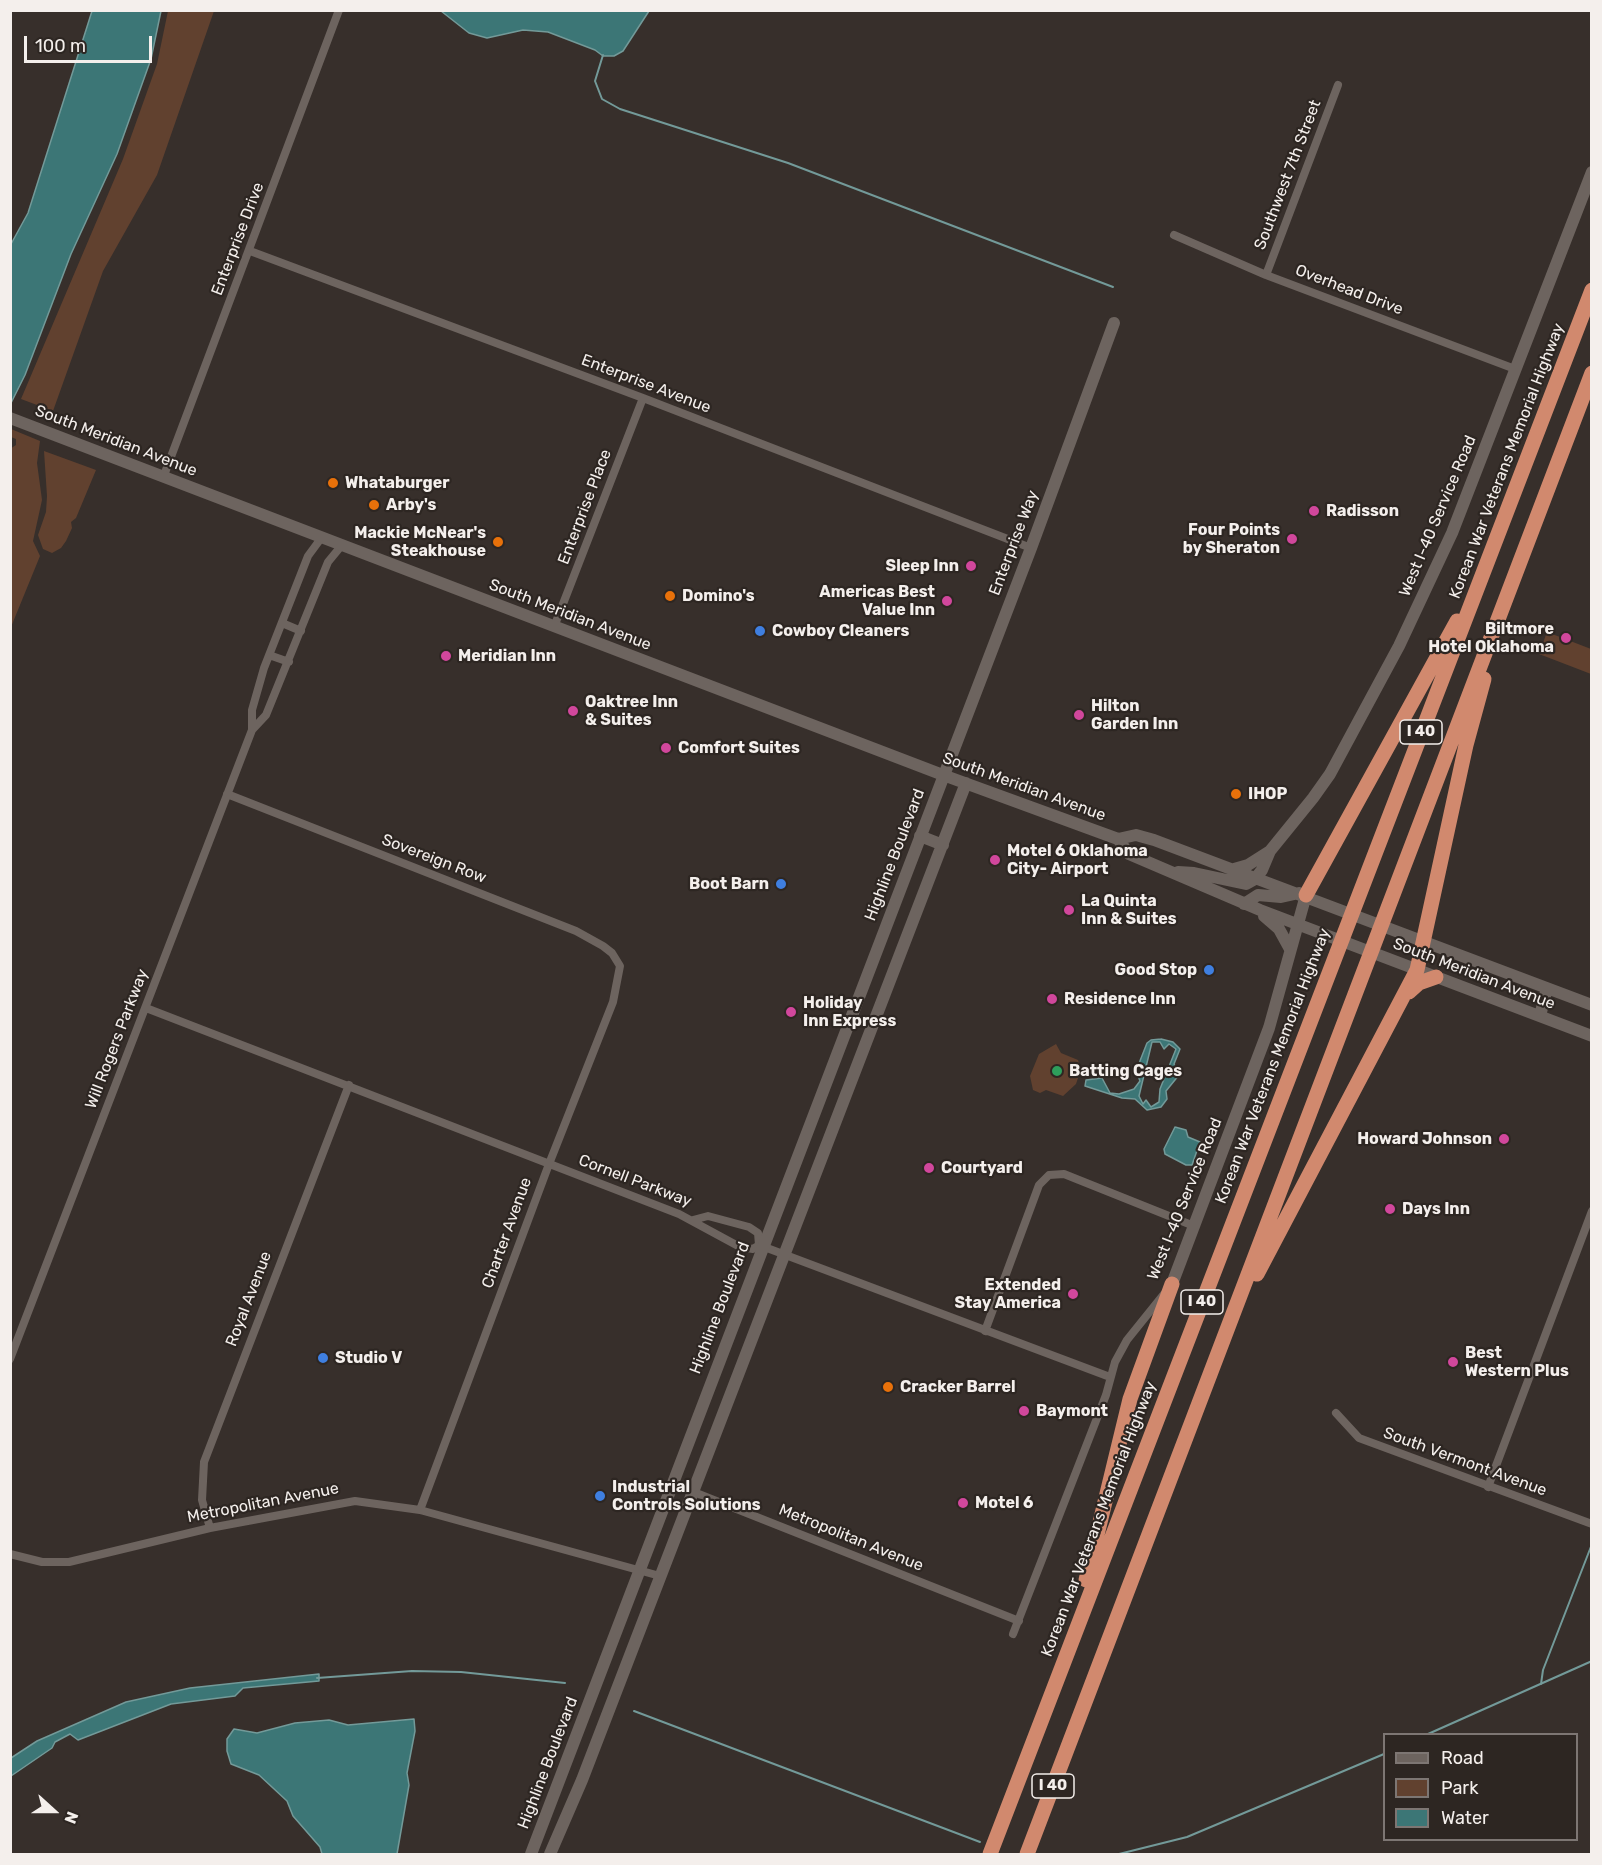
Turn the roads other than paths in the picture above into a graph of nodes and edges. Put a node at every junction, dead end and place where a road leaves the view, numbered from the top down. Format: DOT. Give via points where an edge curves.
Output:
graph roads {
  1 [pos="339,10"];
  2 [pos="1338,85"];
  3 [pos="1592,171"];
  4 [pos="1174,234"];
  5 [pos="250,251"];
  6 [pos="1266,275"];
  7 [pos="1592,290"];
  8 [pos="1114,323"];
  9 [pos="1515,369"];
  10 [pos="1592,373"];
  11 [pos="643,398"];
  12 [pos="10,418"];
  13 [pos="164,478"];
  14 [pos="322,537"];
  15 [pos="342,545"];
  16 [pos="1031,548"];
  17 [pos="1482,576"];
  18 [pos="1504,602"];
  19 [pos="282,623"];
  20 [pos="554,627"];
  21 [pos="302,631"];
  22 [pos="269,655"];
  23 [pos="289,662"];
  24 [pos="252,730"];
  25 [pos="943,775"];
  26 [pos="966,783"];
  27 [pos="226,794"];
  28 [pos="920,836"];
  29 [pos="1118,839"];
  30 [pos="943,845"];
  31 [pos="1270,850"];
  32 [pos="1234,869"];
  33 [pos="1171,872"];
  34 [pos="1256,877"];
  35 [pos="1303,894"];
  36 [pos="1244,904"];
  37 [pos="1260,910"];
  38 [pos="1296,924"];
  39 [pos="1426,941"];
  40 [pos="1290,949"];
  41 [pos="620,966"];
  42 [pos="1418,970"];
  43 [pos="1436,977"];
  44 [pos="1547,988"];
  45 [pos="1405,997"];
  46 [pos="1592,1005"];
  47 [pos="146,1008"];
  48 [pos="1540,1016"];
  49 [pos="1592,1035"];
  50 [pos="349,1085"];
  51 [pos="549,1164"];
  52 [pos="1592,1211"];
  53 [pos="693,1220"];
  54 [pos="1194,1226"];
  55 [pos="760,1246"];
  56 [pos="785,1255"];
  57 [pos="1172,1284"];
  58 [pos="985,1332"];
  59 [pos="1226,1335"];
  60 [pos="10,1359"];
  61 [pos="1110,1377"];
  62 [pos="1336,1413"];
  63 [pos="672,1482"];
  64 [pos="1488,1487"];
  65 [pos="694,1491"];
  66 [pos="420,1510"];
  67 [pos="1592,1524"];
  68 [pos="210,1528"];
  69 [pos="10,1554"];
  70 [pos="638,1571"];
  71 [pos="660,1576"];
  72 [pos="1019,1622"];
  73 [pos="1013,1634"];
  74 [pos="1072,1641"];
  75 [pos="531,1854"];
  76 [pos="550,1854"];
  77 [pos="990,1854"];
  78 [pos="1027,1854"];
  1 -- 5 [label="street, Enterprise Drive"];
  2 -- 6 [label="street, Southwest 7th Street"];
  3 -- 9 [label="street, West I-40 Service Road"];
  4 -- 6 [label="street, Overhead Drive"];
  5 -- 11 [label="street, Enterprise Avenue"];
  5 -- 13 [label="street, Enterprise Drive"];
  6 -- 9 [label="street, Overhead Drive"];
  7 -- 17 [label="highway, Korean War Veterans Memorial Highway / I 40"];
  8 -- 16 [label="street, Enterprise Way"];
  9 -- 31 [label="street, West I-40 Service Road" via="1447,544 1399,646 1323,785"];
  10 -- 18 [label="highway, I 40"];
  11 -- 16 [label="street, Enterprise Avenue"];
  11 -- 20 [label="street, Enterprise Place"];
  12 -- 13 [label="street, South Meridian Avenue"];
  13 -- 14 [label="street, South Meridian Avenue"];
  14 -- 15 [label="street, South Meridian Avenue"];
  14 -- 19 [label="street, Will Rogers Parkway" via="308,556"];
  15 -- 20 [label="street, South Meridian Avenue"];
  15 -- 21 [label="street, Will Rogers Parkway" via="328,562"];
  16 -- 25 [label="street, Enterprise Way"];
  17 -- 35 [label="highway"];
  17 -- 74 [label="highway, Korean War Veterans Memorial Highway / I 40"];
  18 -- 39 [label="highway" via="1466,745"];
  18 -- 59 [label="highway, I 40"];
  19 -- 21 [label="street"];
  19 -- 22 [label="street, Will Rogers Parkway"];
  20 -- 25 [label="street, South Meridian Avenue"];
  21 -- 23 [label="street, Will Rogers Parkway"];
  22 -- 23 [label="street"];
  22 -- 24 [label="street, Will Rogers Parkway" via="252,710"];
  23 -- 24 [label="street, Will Rogers Parkway" via="266,715"];
  24 -- 27 [label="street, Will Rogers Parkway"];
  25 -- 26 [label="street, South Meridian Avenue"];
  25 -- 28 [label="street, Highline Boulevard"];
  26 -- 29 [label="street, South Meridian Avenue"];
  26 -- 30 [label="street"];
  27 -- 41 [label="street, Sovereign Row" via="576,931 612,953"];
  27 -- 47 [label="street, Will Rogers Parkway"];
  28 -- 30 [label="street"];
  28 -- 55 [label="street, Highline Boulevard"];
  29 -- 32 [label="street, South Meridian Avenue" via="1136,835"];
  29 -- 33 [label="street, South Meridian Avenue" via="1129,854"];
  30 -- 56 [label="street"];
  31 -- 32 [label="street, West I-40 Service Road"];
  31 -- 34 [label="street, West I-40 Service Road"];
  32 -- 34 [label="street, South Meridian Avenue"];
  33 -- 34 [label="street" via="1241,884"];
  33 -- 36 [label="street, South Meridian Avenue"];
  34 -- 35 [label="street, South Meridian Avenue"];
  35 -- 36 [label="street" via="1258,896"];
  35 -- 38 [label="street, West I-40 Service Road"];
  35 -- 39 [label="street, South Meridian Avenue"];
  36 -- 37 [label="street, South Meridian Avenue"];
  37 -- 38 [label="street, South Meridian Avenue"];
  37 -- 40 [label="street" via="1279,929"];
  38 -- 40 [label="street, West I-40 Service Road"];
  38 -- 42 [label="street, South Meridian Avenue"];
  39 -- 42 [label="highway"];
  39 -- 44 [label="street, South Meridian Avenue"];
  40 -- 54 [label="street, West I-40 Service Road" via="1269,1028"];
  41 -- 51 [label="street, Charter Avenue" via="613,1002"];
  42 -- 43 [label="street, South Meridian Avenue"];
  42 -- 45 [label="highway"];
  43 -- 45 [label="highway" via="1419,983"];
  43 -- 48 [label="street, South Meridian Avenue"];
  44 -- 46 [label="street, South Meridian Avenue"];
  44 -- 48 [label="street"];
  45 -- 59 [label="highway"];
  47 -- 50 [label="street, Cornell Parkway"];
  47 -- 60 [label="street, Will Rogers Parkway"];
  48 -- 49 [label="street, South Meridian Avenue"];
  50 -- 51 [label="street, Cornell Parkway"];
  50 -- 68 [label="street, Royal Avenue" via="204,1462 202,1500"];
  51 -- 53 [label="street, Cornell Parkway"];
  51 -- 66 [label="street, Charter Avenue"];
  52 -- 64 [label="street"];
  53 -- 55 [label="street, Cornell Parkway" via="740,1247 753,1250"];
  53 -- 55 [label="street" via="708,1216 749,1227 758,1233"];
  54 -- 57 [label="street, West I-40 Service Road"];
  54 -- 58 [label="street" via="1064,1174 1051,1174 1039,1185"];
  55 -- 56 [label="street, Cornell Parkway"];
  55 -- 63 [label="street, Highline Boulevard"];
  56 -- 58 [label="street, Cornell Parkway"];
  56 -- 65 [label="street"];
  57 -- 61 [label="street, West I-40 Service Road" via="1127,1340"];
  57 -- 74 [label="highway" via="1130,1399"];
  58 -- 61 [label="street, Cornell Parkway"];
  59 -- 78 [label="highway, I 40"];
  61 -- 72 [label="street, West I-40 Service Road"];
  62 -- 64 [label="street, South Vermont Avenue" via="1359,1438"];
  63 -- 65 [label="street, Metropolitan Avenue"];
  63 -- 70 [label="street, Highline Boulevard"];
  64 -- 67 [label="street, South Vermont Avenue"];
  65 -- 71 [label="street"];
  65 -- 72 [label="street, Metropolitan Avenue"];
  66 -- 68 [label="street, Metropolitan Avenue" via="355,1501"];
  66 -- 70 [label="street, Metropolitan Avenue"];
  68 -- 69 [label="street, Metropolitan Avenue" via="69,1562 42,1562"];
  70 -- 71 [label="street, Metropolitan Avenue"];
  70 -- 75 [label="street, Highline Boulevard"];
  71 -- 76 [label="street"];
  72 -- 73 [label="street, West I-40 Service Road"];
  74 -- 77 [label="highway, Korean War Veterans Memorial Highway / I 40"];
}
